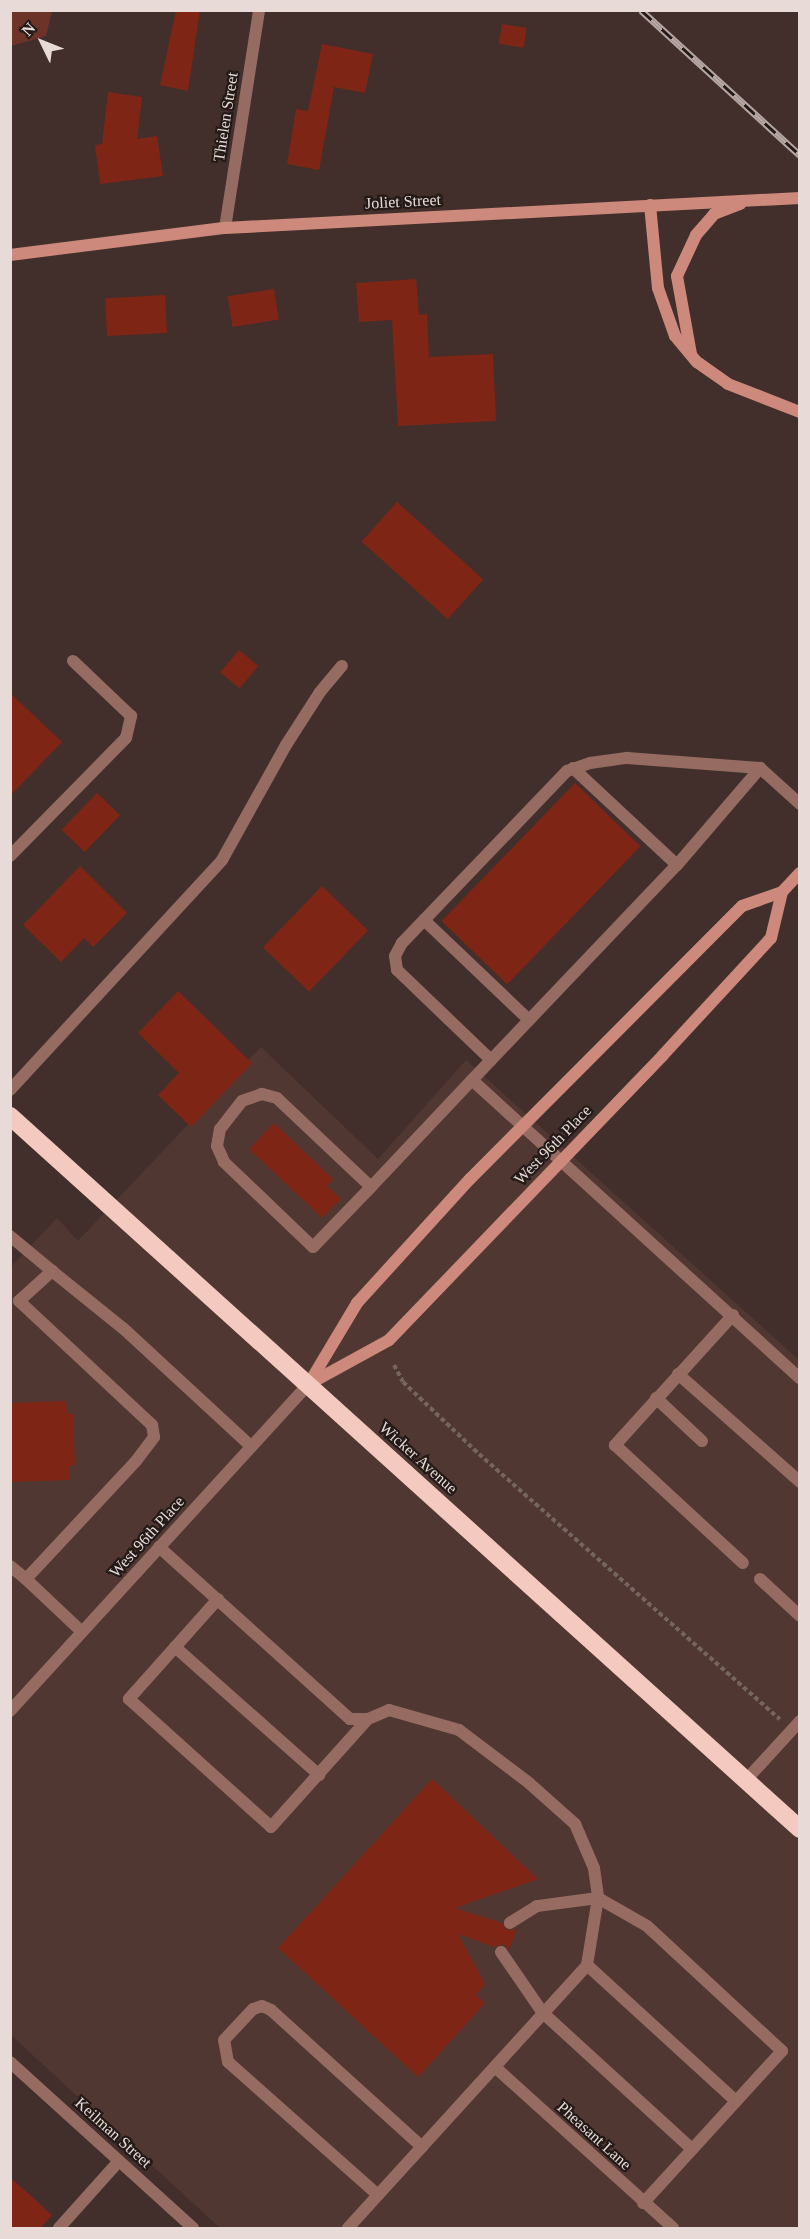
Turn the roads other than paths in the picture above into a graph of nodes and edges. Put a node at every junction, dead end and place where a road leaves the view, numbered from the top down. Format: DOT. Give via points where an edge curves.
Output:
graph roads {
  1 [pos="259,10"];
  2 [pos="800,198"];
  3 [pos="752,200"];
  4 [pos="650,205"];
  5 [pos="225,228"];
  6 [pos="10,255"];
  7 [pos="691,355"];
  8 [pos="800,411"];
  9 [pos="73,661"];
  10 [pos="342,666"];
  11 [pos="573,768"];
  12 [pos="760,768"];
  13 [pos="800,804"];
  14 [pos="10,856"];
  15 [pos="677,865"];
  16 [pos="800,873"];
  17 [pos="782,892"];
  18 [pos="424,920"];
  19 [pos="529,1020"];
  20 [pos="491,1060"];
  21 [pos="472,1080"];
  22 [pos="10,1090"];
  23 [pos="10,1116"];
  24 [pos="522,1127"];
  25 [pos="561,1161"];
  26 [pos="371,1187"];
  27 [pos="10,1236"];
  28 [pos="52,1271"];
  29 [pos="15,1305"];
  30 [pos="733,1315"];
  31 [pos="678,1374"];
  32 [pos="800,1378"];
  33 [pos="308,1385"];
  34 [pos="656,1398"];
  35 [pos="702,1441"];
  36 [pos="251,1446"];
  37 [pos="800,1482"];
  38 [pos="159,1547"];
  39 [pos="743,1563"];
  40 [pos="10,1566"];
  41 [pos="26,1579"];
  42 [pos="760,1579"];
  43 [pos="218,1599"];
  44 [pos="800,1616"];
  45 [pos="82,1632"];
  46 [pos="175,1647"];
  47 [pos="13,1703"];
  48 [pos="368,1719"];
  49 [pos="796,1725"];
  50 [pos="319,1775"];
  51 [pos="746,1780"];
  52 [pos="798,1823"];
  53 [pos="598,1898"];
  54 [pos="510,1923"];
  55 [pos="501,1952"];
  56 [pos="587,1965"];
  57 [pos="543,2013"];
  58 [pos="10,2061"];
  59 [pos="495,2067"];
  60 [pos="736,2101"];
  61 [pos="422,2147"];
  62 [pos="692,2149"];
  63 [pos="119,2161"];
  64 [pos="378,2196"];
  65 [pos="643,2203"];
  66 [pos="59,2229"];
  67 [pos="193,2229"];
  68 [pos="348,2229"];
  69 [pos="672,2229"];
  1 -- 5 [label="street, Thielen Street"];
  2 -- 3 [label="street, Joliet Street"];
  3 -- 4 [label="street, Joliet Street"];
  3 -- 7 [label="street" via="714,214 696,234 677,276"];
  4 -- 5 [label="street, Joliet Street"];
  4 -- 7 [label="street" via="653,263 661,305 675,336"];
  5 -- 6 [label="street, Joliet Street"];
  7 -- 8 [label="street" via="728,384"];
  9 -- 14 [label="street" via="131,716 126,738"];
  10 -- 22 [label="street" via="286,745 222,860"];
  11 -- 12 [label="street" via="627,758"];
  11 -- 15 [label="street"];
  11 -- 18 [label="street"];
  12 -- 13 [label="street"];
  12 -- 15 [label="street"];
  15 -- 19 [label="street"];
  16 -- 17 [label="street, West 96th Place"];
  17 -- 24 [label="street, West 96th Place" via="742,906"];
  17 -- 25 [label="street, West 96th Place" via="771,938"];
  18 -- 19 [label="street"];
  18 -- 20 [label="street" via="402,943 395,956 397,970"];
  19 -- 20 [label="street"];
  20 -- 21 [label="street"];
  21 -- 24 [label="street"];
  21 -- 26 [label="street"];
  23 -- 33 [label="highway, Wicker Avenue"];
  24 -- 25 [label="street"];
  24 -- 33 [label="street, West 96th Place" via="357,1303"];
  25 -- 30 [label="street"];
  25 -- 33 [label="street, West 96th Place" via="389,1340"];
  26 -- 26 [label="street" via="313,1247 224,1162 217,1146 220,1129 242,1101 262,1094 277,1098"];
  27 -- 28 [label="street"];
  28 -- 29 [label="street"];
  28 -- 36 [label="street" via="124,1329"];
  29 -- 41 [label="street" via="152,1425 154,1437"];
  30 -- 31 [label="street"];
  30 -- 32 [label="street"];
  31 -- 34 [label="street"];
  31 -- 37 [label="street"];
  33 -- 36 [label="street, West 96th Place"];
  33 -- 51 [label="highway, Wicker Avenue"];
  34 -- 35 [label="street"];
  34 -- 39 [label="street" via="615,1445"];
  36 -- 38 [label="street, West 96th Place"];
  38 -- 43 [label="street"];
  38 -- 45 [label="street, West 96th Place"];
  40 -- 41 [label="street"];
  41 -- 45 [label="street"];
  42 -- 44 [label="street"];
  43 -- 46 [label="street"];
  43 -- 48 [label="street" via="350,1719"];
  45 -- 47 [label="street, West 96th Place"];
  46 -- 50 [label="street"];
  46 -- 50 [label="street" via="129,1699 271,1827"];
  48 -- 50 [label="street"];
  48 -- 53 [label="street" via="389,1710 459,1730 529,1783 575,1824 594,1868"];
  49 -- 51 [label="street"];
  51 -- 52 [label="highway, Wicker Avenue"];
  53 -- 54 [label="street" via="537,1906"];
  53 -- 56 [label="street"];
  53 -- 60 [label="street" via="647,1926 782,2051"];
  55 -- 57 [label="street"];
  56 -- 57 [label="street"];
  56 -- 60 [label="street"];
  57 -- 59 [label="street"];
  57 -- 62 [label="street"];
  58 -- 63 [label="street, Keilman Street"];
  59 -- 61 [label="street"];
  59 -- 65 [label="street, Pheasant Lane"];
  60 -- 62 [label="street"];
  61 -- 64 [label="street"];
  61 -- 64 [label="street" via="271,2010 262,2006 253,2009 224,2040 228,2062"];
  62 -- 65 [label="street"];
  63 -- 66 [label="street"];
  63 -- 67 [label="street, Keilman Street"];
  64 -- 68 [label="street"];
  65 -- 69 [label="street, Pheasant Lane"];
}
